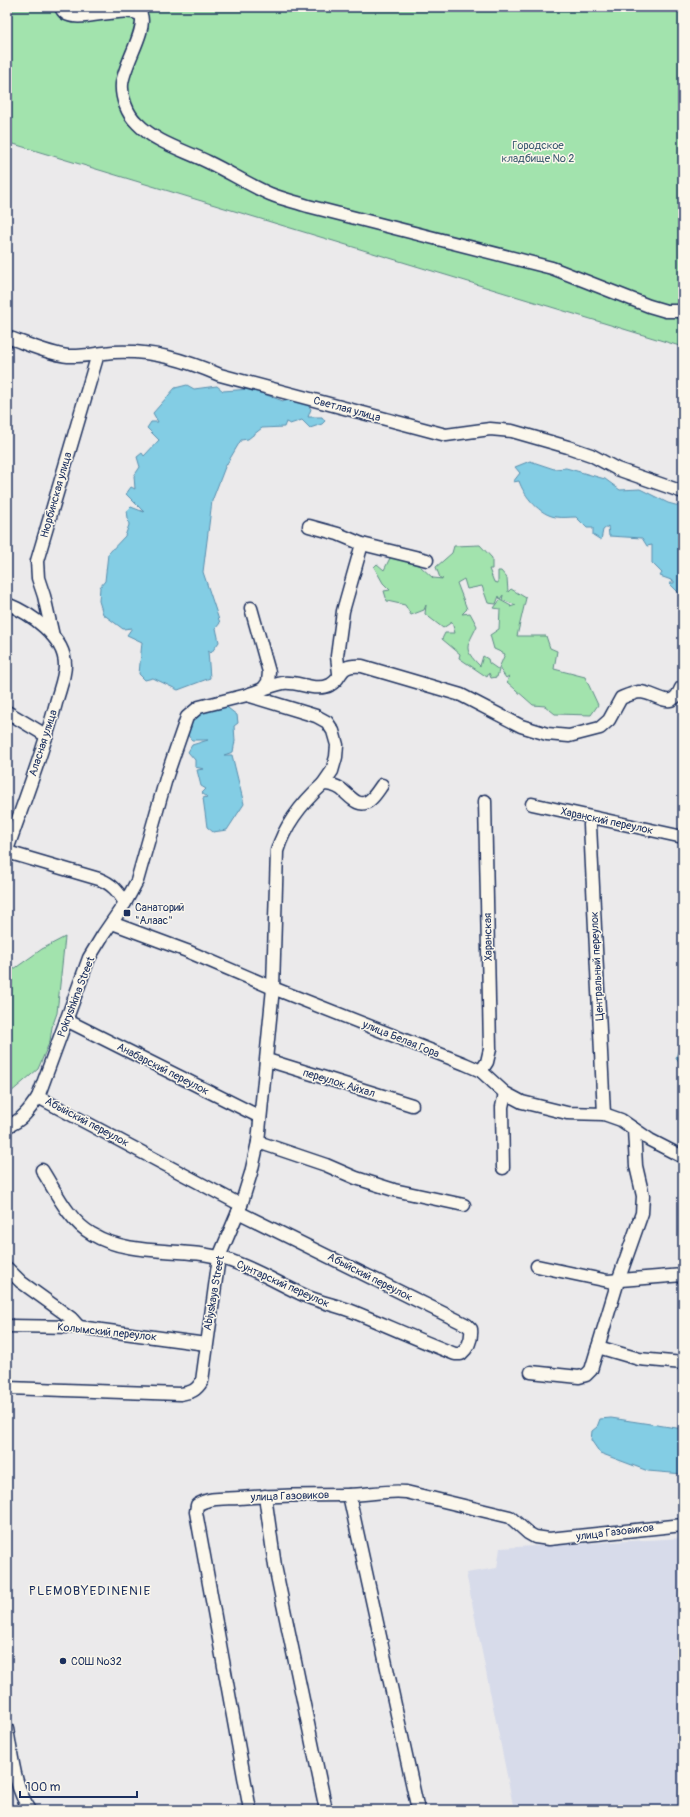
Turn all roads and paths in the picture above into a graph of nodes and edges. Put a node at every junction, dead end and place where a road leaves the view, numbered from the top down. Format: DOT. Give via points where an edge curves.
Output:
graph roads {
  1 [pos="62,7"];
  2 [pos="683,311"];
  3 [pos="7,338"];
  4 [pos="98,354"];
  5 [pos="683,492"];
  6 [pos="309,526"];
  7 [pos="362,544"];
  8 [pos="427,560"];
  9 [pos="7,604"];
  10 [pos="251,608"];
  11 [pos="53,636"];
  12 [pos="339,673"];
  13 [pos="681,688"];
  14 [pos="263,689"];
  15 [pos="247,695"];
  16 [pos="7,712"];
  17 [pos="47,736"];
  18 [pos="323,784"];
  19 [pos="382,785"];
  20 [pos="485,801"];
  21 [pos="532,804"];
  22 [pos="591,818"];
  23 [pos="683,837"];
  24 [pos="7,851"];
  25 [pos="125,903"];
  26 [pos="112,923"];
  27 [pos="274,988"];
  28 [pos="66,1020"];
  29 [pos="267,1060"];
  30 [pos="481,1071"];
  31 [pos="505,1093"];
  32 [pos="38,1097"];
  33 [pos="412,1105"];
  34 [pos="604,1114"];
  35 [pos="260,1117"];
  36 [pos="7,1126"];
  37 [pos="634,1129"];
  38 [pos="258,1142"];
  39 [pos="683,1157"];
  40 [pos="503,1168"];
  41 [pos="42,1170"];
  42 [pos="464,1205"];
  43 [pos="239,1208"];
  44 [pos="219,1257"];
  45 [pos="538,1266"];
  46 [pos="7,1268"];
  47 [pos="683,1275"];
  48 [pos="618,1281"];
  49 [pos="7,1326"];
  50 [pos="78,1327"];
  51 [pos="206,1344"];
  52 [pos="598,1347"];
  53 [pos="455,1354"];
  54 [pos="683,1363"];
  55 [pos="531,1372"];
  56 [pos="7,1388"];
  57 [pos="349,1495"];
  58 [pos="265,1496"];
  59 [pos="683,1525"];
  60 [pos="7,1729"];
  61 [pos="30,1810"];
  62 [pos="250,1810"];
  63 [pos="326,1810"];
  64 [pos="418,1810"];
  1 -- 2 [label="street" via="68,16 79,18 130,11 141,15 143,26 126,65 122,85 123,97 136,123 165,144 208,162 271,194 308,206 546,266 649,306 666,311"];
  3 -- 4 [label="street, Светлая улица" via="66,356"];
  4 -- 5 [label="street, Светлая улица" via="141,353 183,360 220,375 446,435 490,429 512,431 568,447 617,469"];
  4 -- 11 [label="street, Нюрбинская улица" via="37,561 38,578"];
  6 -- 7 [label="street"];
  7 -- 8 [label="street"];
  7 -- 12 [label="street" via="342,611 337,656"];
  9 -- 11 [label="street" via="29,616"];
  10 -- 14 [label="street" via="269,672 268,682"];
  11 -- 17 [label="street, Аласная улица" via="66,665"];
  12 -- 13 [label="street" via="352,665 362,666 461,695 521,726 547,734 568,736 600,728 609,720 621,698 638,692 652,694 664,701 672,701 678,696"];
  12 -- 14 [label="street" via="330,685 320,687 284,683"];
  14 -- 15 [label="street"];
  15 -- 18 [label="street, Abiyskaya Street" via="292,707 327,722 337,745 332,771"];
  15 -- 25 [label="street, Pokryshkina Street" via="199,707 187,717 144,862"];
  16 -- 17 [label="street"];
  17 -- 24 [label="street, Аласная улица"];
  18 -- 19 [label="street" via="341,789 355,801 363,803 370,801"];
  18 -- 27 [label="street, Abiyskaya Street" via="306,799 294,816 281,838 277,851"];
  20 -- 30 [label="street, Харанская" via="490,1049 487,1062"];
  21 -- 22 [label="street, Харанский переулок"];
  22 -- 23 [label="street, Харанский переулок"];
  22 -- 34 [label="street, Центральный переулок"];
  24 -- 25 [label="street, Аласная улица" via="109,883"];
  25 -- 26 [label="street, Pokryshkina Street"];
  26 -- 27 [label="street, улица Белая Гора"];
  26 -- 28 [label="street, Pokryshkina Street" via="89,958"];
  27 -- 29 [label="street, Abiyskaya Street"];
  27 -- 30 [label="street, улица Белая Гора"];
  28 -- 32 [label="street, Pokryshkina Street"];
  28 -- 35 [label="street, Анабарский переулок"];
  29 -- 33 [label="street, переулок Айхал"];
  29 -- 35 [label="street, Abiyskaya Street"];
  30 -- 31 [label="street, улица Белая Гора"];
  31 -- 34 [label="street, улица Белая Гора" via="522,1102 547,1109 567,1113"];
  31 -- 40 [label="street" via="502,1107"];
  32 -- 36 [label="street, Pokryshkina Street" via="19,1120"];
  32 -- 43 [label="street, Абыйский переулок"];
  34 -- 37 [label="street, улица Белая Гора"];
  35 -- 38 [label="street, Abiyskaya Street"];
  37 -- 39 [label="street, улица Белая Гора"];
  37 -- 48 [label="street" via="636,1166 643,1196 642,1213"];
  38 -- 42 [label="street" via="394,1190"];
  38 -- 43 [label="street, Abiyskaya Street"];
  41 -- 44 [label="street, Сунтарский переулок" via="73,1218 93,1235 141,1249"];
  43 -- 44 [label="street, Abiyskaya Street"];
  43 -- 53 [label="street, Абыйский переулок" via="466,1325 471,1329 469,1342 461,1354"];
  44 -- 51 [label="street, Abiyskaya Street"];
  44 -- 53 [label="street, Сунтарский переулок" via="261,1273 307,1296 352,1311"];
  45 -- 48 [label="street"];
  46 -- 50 [label="street" via="21,1282 71,1318"];
  47 -- 48 [label="street"];
  48 -- 52 [label="street"];
  49 -- 50 [label="street, Колымский переулок"];
  50 -- 51 [label="street, Колымский переулок"];
  51 -- 56 [label="street, Abiyskaya Street" via="202,1381 192,1392 141,1393"];
  52 -- 54 [label="street" via="639,1359"];
  52 -- 55 [label="street" via="591,1370 586,1376"];
  57 -- 58 [label="street, улица Газовиков"];
  57 -- 59 [label="street, улица Газовиков" via="406,1492 510,1517 535,1537 549,1539"];
  57 -- 64 [label="street"];
  58 -- 62 [label="street, улица Газовиков" via="203,1501 197,1505 196,1512"];
  58 -- 63 [label="street" via="275,1566"];
  60 -- 61 [label="street" via="16,1777 21,1794"];
}
